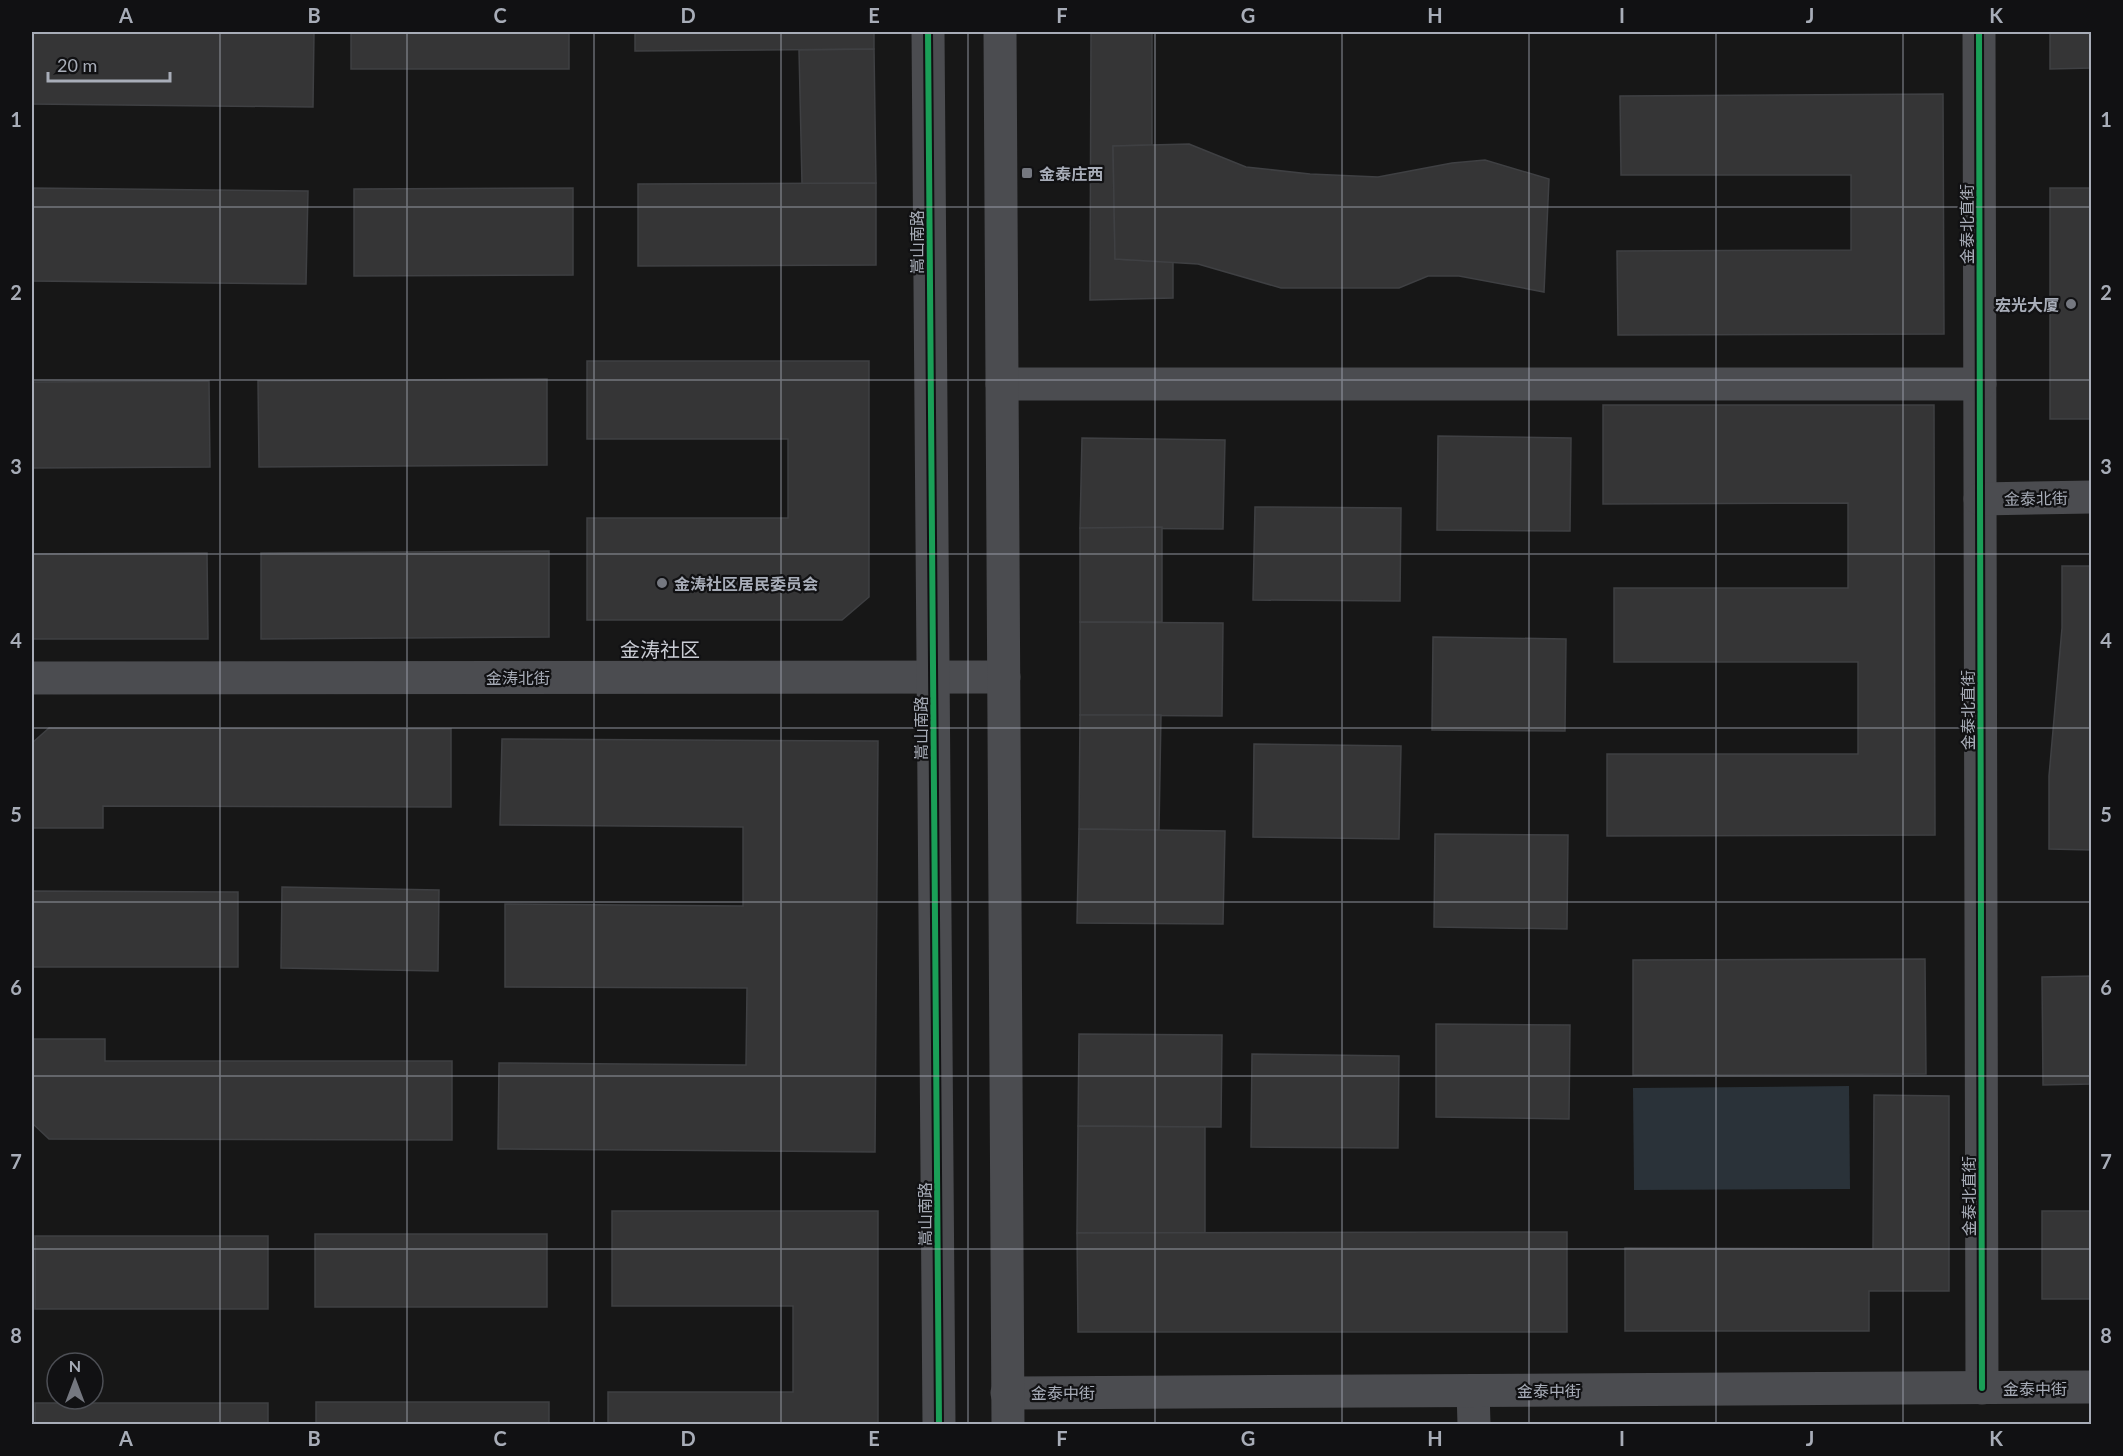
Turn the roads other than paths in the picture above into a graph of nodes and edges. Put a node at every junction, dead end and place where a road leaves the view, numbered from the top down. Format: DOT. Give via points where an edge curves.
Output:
graph roads {
  1 [pos="928,32"];
  2 [pos="1000,32"];
  3 [pos="1979,32"];
  4 [pos="1002,384"];
  5 [pos="1980,384"];
  6 [pos="2091,497"];
  7 [pos="1980,499"];
  8 [pos="933,676"];
  9 [pos="1004,676"];
  10 [pos="32,678"];
  11 [pos="2091,1387"];
  12 [pos="1982,1388"];
  13 [pos="1473,1390"];
  14 [pos="1007,1393"];
  15 [pos="939,1425"];
  16 [pos="1008,1425"];
  17 [pos="1474,1425"];
  1 -- 8 [label="street, 嵩山南路"];
  2 -- 4 [label="street"];
  3 -- 5 [label="street, 金泰北直街"];
  4 -- 5 [label="street"];
  4 -- 9 [label="street"];
  5 -- 7 [label="street, 金泰北直街"];
  6 -- 7 [label="street, 金泰北街"];
  7 -- 12 [label="street, 金泰北直街"];
  8 -- 9 [label="street, 金涛北街"];
  8 -- 10 [label="street, 金涛北街"];
  8 -- 15 [label="street, 嵩山南路"];
  9 -- 14 [label="street"];
  11 -- 12 [label="street, 金泰中街"];
  12 -- 13 [label="street, 金泰中街"];
  13 -- 14 [label="street, 金泰中街"];
  13 -- 17 [label="street"];
  14 -- 16 [label="street"];
}
